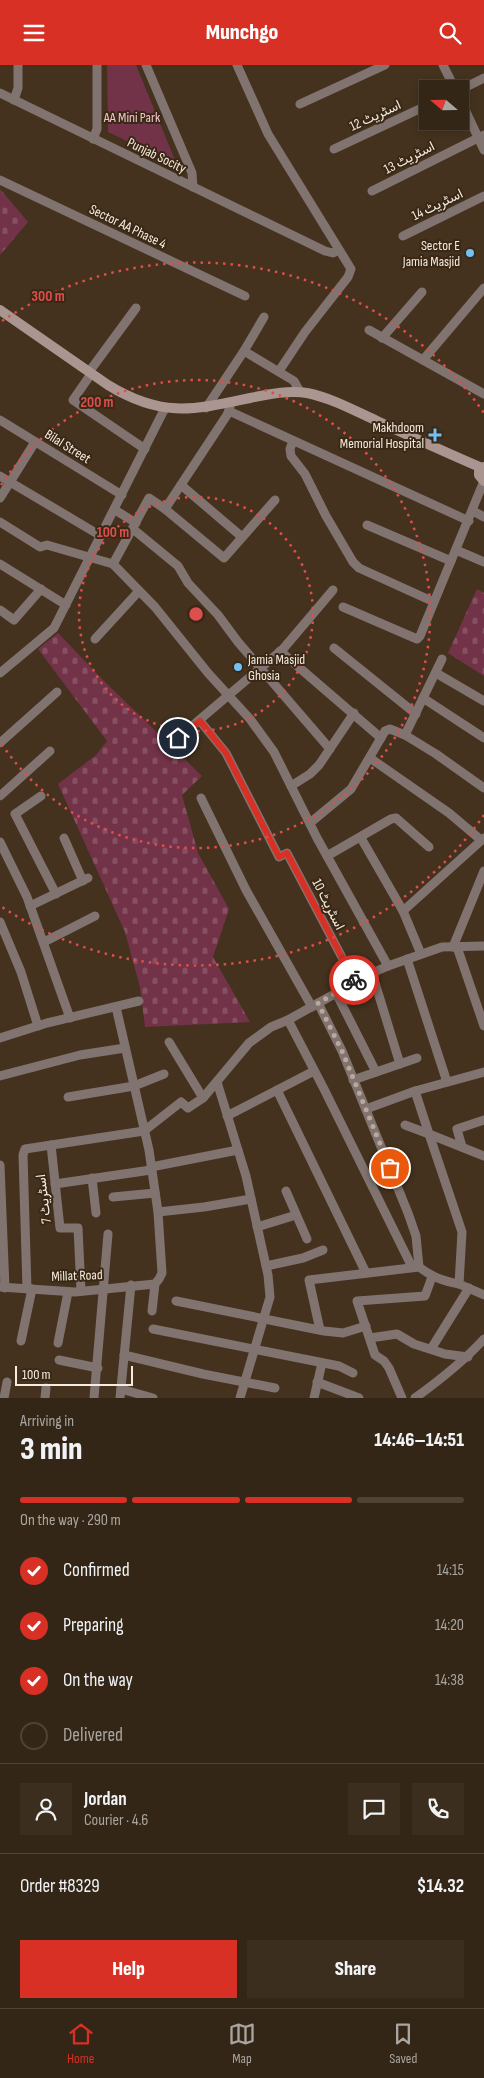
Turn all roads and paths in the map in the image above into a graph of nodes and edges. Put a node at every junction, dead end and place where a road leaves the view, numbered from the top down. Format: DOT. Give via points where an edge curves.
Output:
graph roads {
  1 [pos="18,65"];
  2 [pos="97,65"];
  3 [pos="146,65"];
  4 [pos="237,65"];
  5 [pos="385,65"];
  6 [pos="443,65"];
  7 [pos="484,78"];
  8 [pos="450,80"];
  9 [pos="469,85"];
  10 [pos="0,93"];
  11 [pos="14,100"];
  12 [pos="300,104"];
  13 [pos="419,109"];
  14 [pos="469,115"];
  15 [pos="481,136"];
  16 [pos="93,139"];
  17 [pos="334,149"];
  18 [pos="484,150"];
  19 [pos="0,179"];
  20 [pos="193,187"];
  21 [pos="372,191"];
  22 [pos="484,196"];
  23 [pos="403,236"];
  24 [pos="339,250"];
  25 [pos="484,289"];
  26 [pos="422,292"];
  27 [pos="245,297"];
  28 [pos="136,308"];
  29 [pos="0,310"];
  30 [pos="264,317"];
  31 [pos="369,330"];
  32 [pos="382,338"];
  33 [pos="244,351"];
  34 [pos="422,360"];
  35 [pos="279,371"];
  36 [pos="90,373"];
  37 [pos="300,392"];
  38 [pos="484,394"];
  39 [pos="230,407"];
  40 [pos="206,408"];
  41 [pos="165,409"];
  42 [pos="0,420"];
  43 [pos="293,441"];
  44 [pos="35,442"];
  45 [pos="145,449"];
  46 [pos="483,467"];
  47 [pos="0,476"];
  48 [pos="484,481"];
  49 [pos="10,482"];
  50 [pos="181,485"];
  51 [pos="122,495"];
  52 [pos="0,498"];
  53 [pos="275,500"];
  54 [pos="165,509"];
  55 [pos="114,510"];
  56 [pos="473,511"];
  57 [pos="484,517"];
  58 [pos="469,521"];
  59 [pos="0,522"];
  60 [pos="366,525"];
  61 [pos="134,526"];
  62 [pos="101,536"];
  63 [pos="242,537"];
  64 [pos="456,549"];
  65 [pos="91,557"];
  66 [pos="451,561"];
  67 [pos="484,562"];
  68 [pos="0,564"];
  69 [pos="113,564"];
  70 [pos="41,589"];
  71 [pos="333,590"];
  72 [pos="139,591"];
  73 [pos="434,602"];
  74 [pos="66,605"];
  75 [pos="343,607"];
  76 [pos="0,610"];
  77 [pos="95,639"];
  78 [pos="334,648"];
  79 [pos="280,651"];
  80 [pos="442,659"];
  81 [pos="261,668"];
  82 [pos="0,673"];
  83 [pos="436,673"];
  84 [pos="57,692"];
  85 [pos="229,695"];
  86 [pos="423,699"];
  87 [pos="484,701"];
  88 [pos="354,713"];
  89 [pos="416,714"];
  90 [pos="200,721"];
  91 [pos="406,735"];
  92 [pos="178,738"];
  93 [pos="381,738"];
  94 [pos="484,738"];
  95 [pos="0,743"];
  96 [pos="330,749"];
  97 [pos="50,751"];
  98 [pos="370,758"];
  99 [pos="291,787"];
  100 [pos="484,788"];
  101 [pos="0,796"];
  102 [pos="41,796"];
  103 [pos="201,798"];
  104 [pos="310,823"];
  105 [pos="64,838"];
  106 [pos="361,838"];
  107 [pos="483,839"];
  108 [pos="0,842"];
  109 [pos="429,847"];
  110 [pos="327,855"];
  111 [pos="484,871"];
  112 [pos="56,894"];
  113 [pos="30,906"];
  114 [pos="403,911"];
  115 [pos="95,916"];
  116 [pos="0,922"];
  117 [pos="44,943"];
  118 [pos="484,946"];
  119 [pos="455,947"];
  120 [pos="421,954"];
  121 [pos="407,959"];
  122 [pos="388,966"];
  123 [pos="372,973"];
  124 [pos="355,982"];
  125 [pos="336,993"];
  126 [pos="139,1001"];
  127 [pos="315,1005"];
  128 [pos="116,1007"];
  129 [pos="70,1018"];
  130 [pos="288,1020"];
  131 [pos="483,1021"];
  132 [pos="38,1026"];
  133 [pos="0,1038"];
  134 [pos="169,1042"];
  135 [pos="125,1048"];
  136 [pos="417,1059"];
  137 [pos="400,1064"];
  138 [pos="314,1071"];
  139 [pos="376,1072"];
  140 [pos="484,1072"];
  141 [pos="164,1074"];
  142 [pos="0,1076"];
  143 [pos="354,1080"];
  144 [pos="217,1082"];
  145 [pos="447,1082"];
  146 [pos="134,1086"];
  147 [pos="277,1090"];
  148 [pos="415,1091"];
  149 [pos="68,1097"];
  150 [pos="202,1098"];
  151 [pos="366,1109"];
  152 [pos="228,1116"];
  153 [pos="484,1120"];
  154 [pos="405,1125"];
  155 [pos="144,1131"];
  156 [pos="429,1134"];
  157 [pos="51,1145"];
  158 [pos="462,1147"];
  159 [pos="238,1150"];
  160 [pos="484,1156"];
  161 [pos="0,1165"];
  162 [pos="151,1169"];
  163 [pos="92,1179"];
  164 [pos="55,1183"];
  165 [pos="286,1191"];
  166 [pos="155,1193"];
  167 [pos="113,1197"];
  168 [pos="251,1199"];
  169 [pos="158,1212"];
  170 [pos="96,1213"];
  171 [pos="296,1215"];
  172 [pos="257,1227"];
  173 [pos="108,1234"];
  174 [pos="307,1239"];
  175 [pos="324,1250"];
  176 [pos="266,1266"];
  177 [pos="415,1267"];
  178 [pos="366,1273"];
  179 [pos="432,1277"];
  180 [pos="155,1284"];
  181 [pos="460,1284"];
  182 [pos="131,1285"];
  183 [pos="2,1288"];
  184 [pos="468,1288"];
  185 [pos="30,1289"];
  186 [pos="105,1289"];
  187 [pos="81,1291"];
  188 [pos="68,1292"];
  189 [pos="484,1295"];
  190 [pos="176,1301"];
  191 [pos="152,1311"];
  192 [pos="264,1318"];
  193 [pos="366,1326"];
  194 [pos="154,1329"];
  195 [pos="320,1330"];
  196 [pos="370,1338"];
  197 [pos="484,1339"];
  198 [pos="21,1341"];
  199 [pos="58,1343"];
  200 [pos="431,1349"];
  201 [pos="254,1350"];
  202 [pos="124,1355"];
  203 [pos="468,1357"];
  204 [pos="59,1360"];
  205 [pos="322,1363"];
  206 [pos="98,1368"];
  207 [pos="353,1373"];
  208 [pos="245,1381"];
  209 [pos="7,1382"];
  210 [pos="318,1382"];
  211 [pos="46,1388"];
  212 [pos="275,1388"];
  213 [pos="121,1393"];
  214 [pos="4,1398"];
  215 [pos="45,1398"];
  216 [pos="94,1398"];
  217 [pos="153,1398"];
  218 [pos="240,1398"];
  219 [pos="314,1398"];
  220 [pos="359,1398"];
  221 [pos="402,1398"];
  222 [pos="415,1398"];
  1 -- 11 [label="street"];
  2 -- 16 [label="street" via="97,129"];
  3 -- 20 [label="street" via="192,173"];
  4 -- 24 [label="street" via="268,134"];
  5 -- 12 [label="street"];
  6 -- 8 [label="street"];
  7 -- 9 [label="street"];
  10 -- 11 [label="street, Punjab Socity"];
  11 -- 16 [label="street, Punjab Socity"];
  13 -- 17 [label="street, اسٹریٹ 12"];
  14 -- 15 [label="street"];
  15 -- 18 [label="street"];
  15 -- 21 [label="street, اسٹریٹ 13"];
  16 -- 20 [label="street, Punjab Socity"];
  19 -- 27 [label="street, Sector AA Phase 4"];
  20 -- 24 [label="street, Punjab Socity" via="328,253"];
  22 -- 23 [label="street, اسٹریٹ 14"];
  24 -- 35 [label="street" via="350,266 350,273"];
  25 -- 34 [label="street"];
  26 -- 32 [label="street"];
  28 -- 36 [label="street"];
  29 -- 36 [label="street"];
  30 -- 33 [label="street"];
  31 -- 32 [label="street"];
  32 -- 34 [label="street"];
  33 -- 35 [label="street"];
  33 -- 40 [label="street"];
  34 -- 38 [label="street"];
  35 -- 37 [label="street" via="294,381"];
  36 -- 41 [label="street" via="126,395"];
  36 -- 45 [label="street" via="73,399"];
  37 -- 39 [label="street" via="269,394"];
  37 -- 46 [label="street" via="338,403"];
  39 -- 40 [label="street"];
  39 -- 43 [label="street"];
  39 -- 50 [label="street"];
  40 -- 41 [label="street"];
  41 -- 45 [label="street"];
  42 -- 44 [label="street, Bilal Street"];
  43 -- 58 [label="street"];
  43 -- 73 [label="street" via="291,456 305,474 353,562 359,568"];
  44 -- 49 [label="street"];
  44 -- 51 [label="street, Bilal Street"];
  45 -- 51 [label="street"];
  46 -- 48 [label="street" via="479,475"];
  47 -- 49 [label="street"];
  48 -- 56 [label="street"];
  49 -- 52 [label="street"];
  49 -- 62 [label="street"];
  50 -- 54 [label="street"];
  50 -- 63 [label="street"];
  51 -- 55 [label="street"];
  53 -- 63 [label="street"];
  54 -- 61 [label="street" via="149,498"];
  54 -- 63 [label="street" via="224,557"];
  55 -- 61 [label="street"];
  55 -- 62 [label="street"];
  56 -- 57 [label="street"];
  56 -- 58 [label="street"];
  58 -- 64 [label="street"];
  59 -- 65 [label="street" via="40,547 47,545"];
  60 -- 66 [label="street"];
  61 -- 69 [label="street"];
  61 -- 81 [label="street" via="178,566 188,583"];
  62 -- 65 [label="street"];
  64 -- 66 [label="street"];
  64 -- 67 [label="street"];
  65 -- 69 [label="street"];
  65 -- 74 [label="street"];
  66 -- 73 [label="street"];
  68 -- 70 [label="street"];
  69 -- 72 [label="street"];
  70 -- 74 [label="street"];
  70 -- 76 [label="street" via="14,620"];
  71 -- 79 [label="street"];
  72 -- 77 [label="street"];
  72 -- 85 [label="street"];
  73 -- 75 [label="street" via="417,639"];
  74 -- 82 [label="street" via="54,628"];
  78 -- 89 [label="street"];
  79 -- 81 [label="street"];
  79 -- 88 [label="street"];
  80 -- 83 [label="street"];
  81 -- 85 [label="street"];
  81 -- 96 [label="street"];
  83 -- 86 [label="street"];
  83 -- 87 [label="street"];
  84 -- 95 [label="street"];
  85 -- 90 [label="street"];
  85 -- 99 [label="street" via="274,752"];
  86 -- 89 [label="street"];
  86 -- 94 [label="street"];
  88 -- 93 [label="street"];
  88 -- 96 [label="street"];
  89 -- 91 [label="street"];
  90 -- 92 [label="street"];
  90 -- 124 [label="street, اسٹریٹ 10" via="226,753 279,857 287,853"];
  91 -- 93 [label="street" via="390,729"];
  91 -- 100 [label="street"];
  93 -- 98 [label="street"];
  96 -- 99 [label="street" via="310,774"];
  97 -- 101 [label="street"];
  98 -- 104 [label="street" via="351,789"];
  98 -- 107 [label="street"];
  99 -- 104 [label="street"];
  102 -- 112 [label="street" via="15,814"];
  103 -- 127 [label="street" via="246,890"];
  104 -- 110 [label="street"];
  105 -- 112 [label="street" via="86,879"];
  106 -- 109 [label="street" via="396,819"];
  106 -- 110 [label="street"];
  106 -- 114 [label="street"];
  107 -- 114 [label="street"];
  108 -- 113 [label="street"];
  110 -- 122 [label="street"];
  111 -- 119 [label="street"];
  112 -- 113 [label="street"];
  113 -- 117 [label="street"];
  114 -- 120 [label="street"];
  115 -- 117 [label="street"];
  116 -- 132 [label="street" via="21,972"];
  117 -- 129 [label="street"];
  118 -- 119 [label="street"];
  119 -- 120 [label="street" via="442,947"];
  119 -- 131 [label="street"];
  120 -- 121 [label="street"];
  121 -- 122 [label="street"];
  121 -- 145 [label="street"];
  122 -- 123 [label="street"];
  123 -- 124 [label="street"];
  123 -- 137 [label="street"];
  124 -- 125 [label="street"];
  125 -- 127 [label="street"];
  125 -- 139 [label="street"];
  126 -- 128 [label="street"];
  127 -- 130 [label="street"];
  127 -- 143 [label="street" via="342,1051"];
  128 -- 129 [label="street"];
  128 -- 135 [label="street"];
  129 -- 132 [label="street"];
  130 -- 138 [label="street"];
  130 -- 144 [label="street" via="248,1043"];
  132 -- 133 [label="street"];
  134 -- 150 [label="street"];
  135 -- 142 [label="street" via="80,1055"];
  135 -- 146 [label="street"];
  136 -- 137 [label="street"];
  137 -- 139 [label="street"];
  138 -- 147 [label="street"];
  138 -- 177 [label="street"];
  139 -- 143 [label="street"];
  140 -- 145 [label="street"];
  141 -- 146 [label="street"];
  143 -- 151 [label="street"];
  144 -- 150 [label="street"];
  144 -- 152 [label="street"];
  145 -- 148 [label="street"];
  146 -- 149 [label="street"];
  146 -- 155 [label="street"];
  147 -- 152 [label="street"];
  147 -- 178 [label="street"];
  148 -- 151 [label="street"];
  148 -- 156 [label="street"];
  150 -- 155 [label="street" via="188,1108 181,1102"];
  151 -- 177 [label="street" via="416,1236"];
  152 -- 159 [label="street"];
  153 -- 158 [label="street" via="457,1129"];
  154 -- 156 [label="street"];
  155 -- 157 [label="street"];
  155 -- 162 [label="street"];
  156 -- 158 [label="street"];
  156 -- 181 [label="street" via="462,1232"];
  157 -- 164 [label="street, اسٹریٹ 7"];
  157 -- 185 [label="street" via="25,1149 23,1155"];
  158 -- 160 [label="street"];
  159 -- 162 [label="street"];
  159 -- 168 [label="street"];
  161 -- 183 [label="street"];
  162 -- 163 [label="street"];
  162 -- 166 [label="street"];
  163 -- 164 [label="street"];
  163 -- 170 [label="street"];
  164 -- 187 [label="street, اسٹریٹ 7" via="60,1228 78,1228"];
  165 -- 171 [label="street"];
  166 -- 167 [label="street"];
  166 -- 169 [label="street"];
  168 -- 169 [label="street"];
  168 -- 172 [label="street"];
  169 -- 180 [label="street" via="162,1273"];
  171 -- 172 [label="street"];
  171 -- 174 [label="street"];
  172 -- 176 [label="street"];
  173 -- 186 [label="street"];
  175 -- 176 [label="street"];
  176 -- 192 [label="street" via="270,1297"];
  177 -- 178 [label="street"];
  177 -- 179 [label="street"];
  178 -- 195 [label="street" via="309,1280"];
  179 -- 181 [label="street"];
  179 -- 193 [label="street" via="425,1296 357,1301"];
  180 -- 182 [label="street, Millat Road"];
  180 -- 191 [label="street"];
  181 -- 184 [label="street"];
  182 -- 186 [label="street, Millat Road"];
  182 -- 202 [label="street"];
  183 -- 185 [label="street, Millat Road"];
  184 -- 189 [label="street"];
  184 -- 200 [label="street"];
  185 -- 188 [label="street, Millat Road"];
  185 -- 198 [label="street"];
  186 -- 187 [label="street, Millat Road"];
  186 -- 206 [label="street"];
  187 -- 188 [label="street, Millat Road"];
  188 -- 199 [label="street"];
  190 -- 192 [label="street"];
  192 -- 195 [label="street"];
  192 -- 201 [label="street"];
  193 -- 195 [label="street" via="343,1333"];
  193 -- 196 [label="street"];
  194 -- 201 [label="street"];
  196 -- 200 [label="street" via="396,1335"];
  196 -- 221 [label="street" via="375,1355 389,1368"];
  197 -- 203 [label="street"];
  200 -- 203 [label="street"];
  201 -- 205 [label="street"];
  201 -- 208 [label="street"];
  202 -- 208 [label="street"];
  202 -- 213 [label="street"];
  203 -- 222 [label="street"];
  204 -- 206 [label="street"];
  205 -- 207 [label="street"];
  205 -- 210 [label="street"];
  206 -- 216 [label="street"];
  208 -- 212 [label="street"];
  208 -- 218 [label="street"];
  209 -- 214 [label="street"];
  210 -- 219 [label="street"];
  210 -- 220 [label="street"];
  211 -- 215 [label="street"];
  213 -- 217 [label="street"];
}
